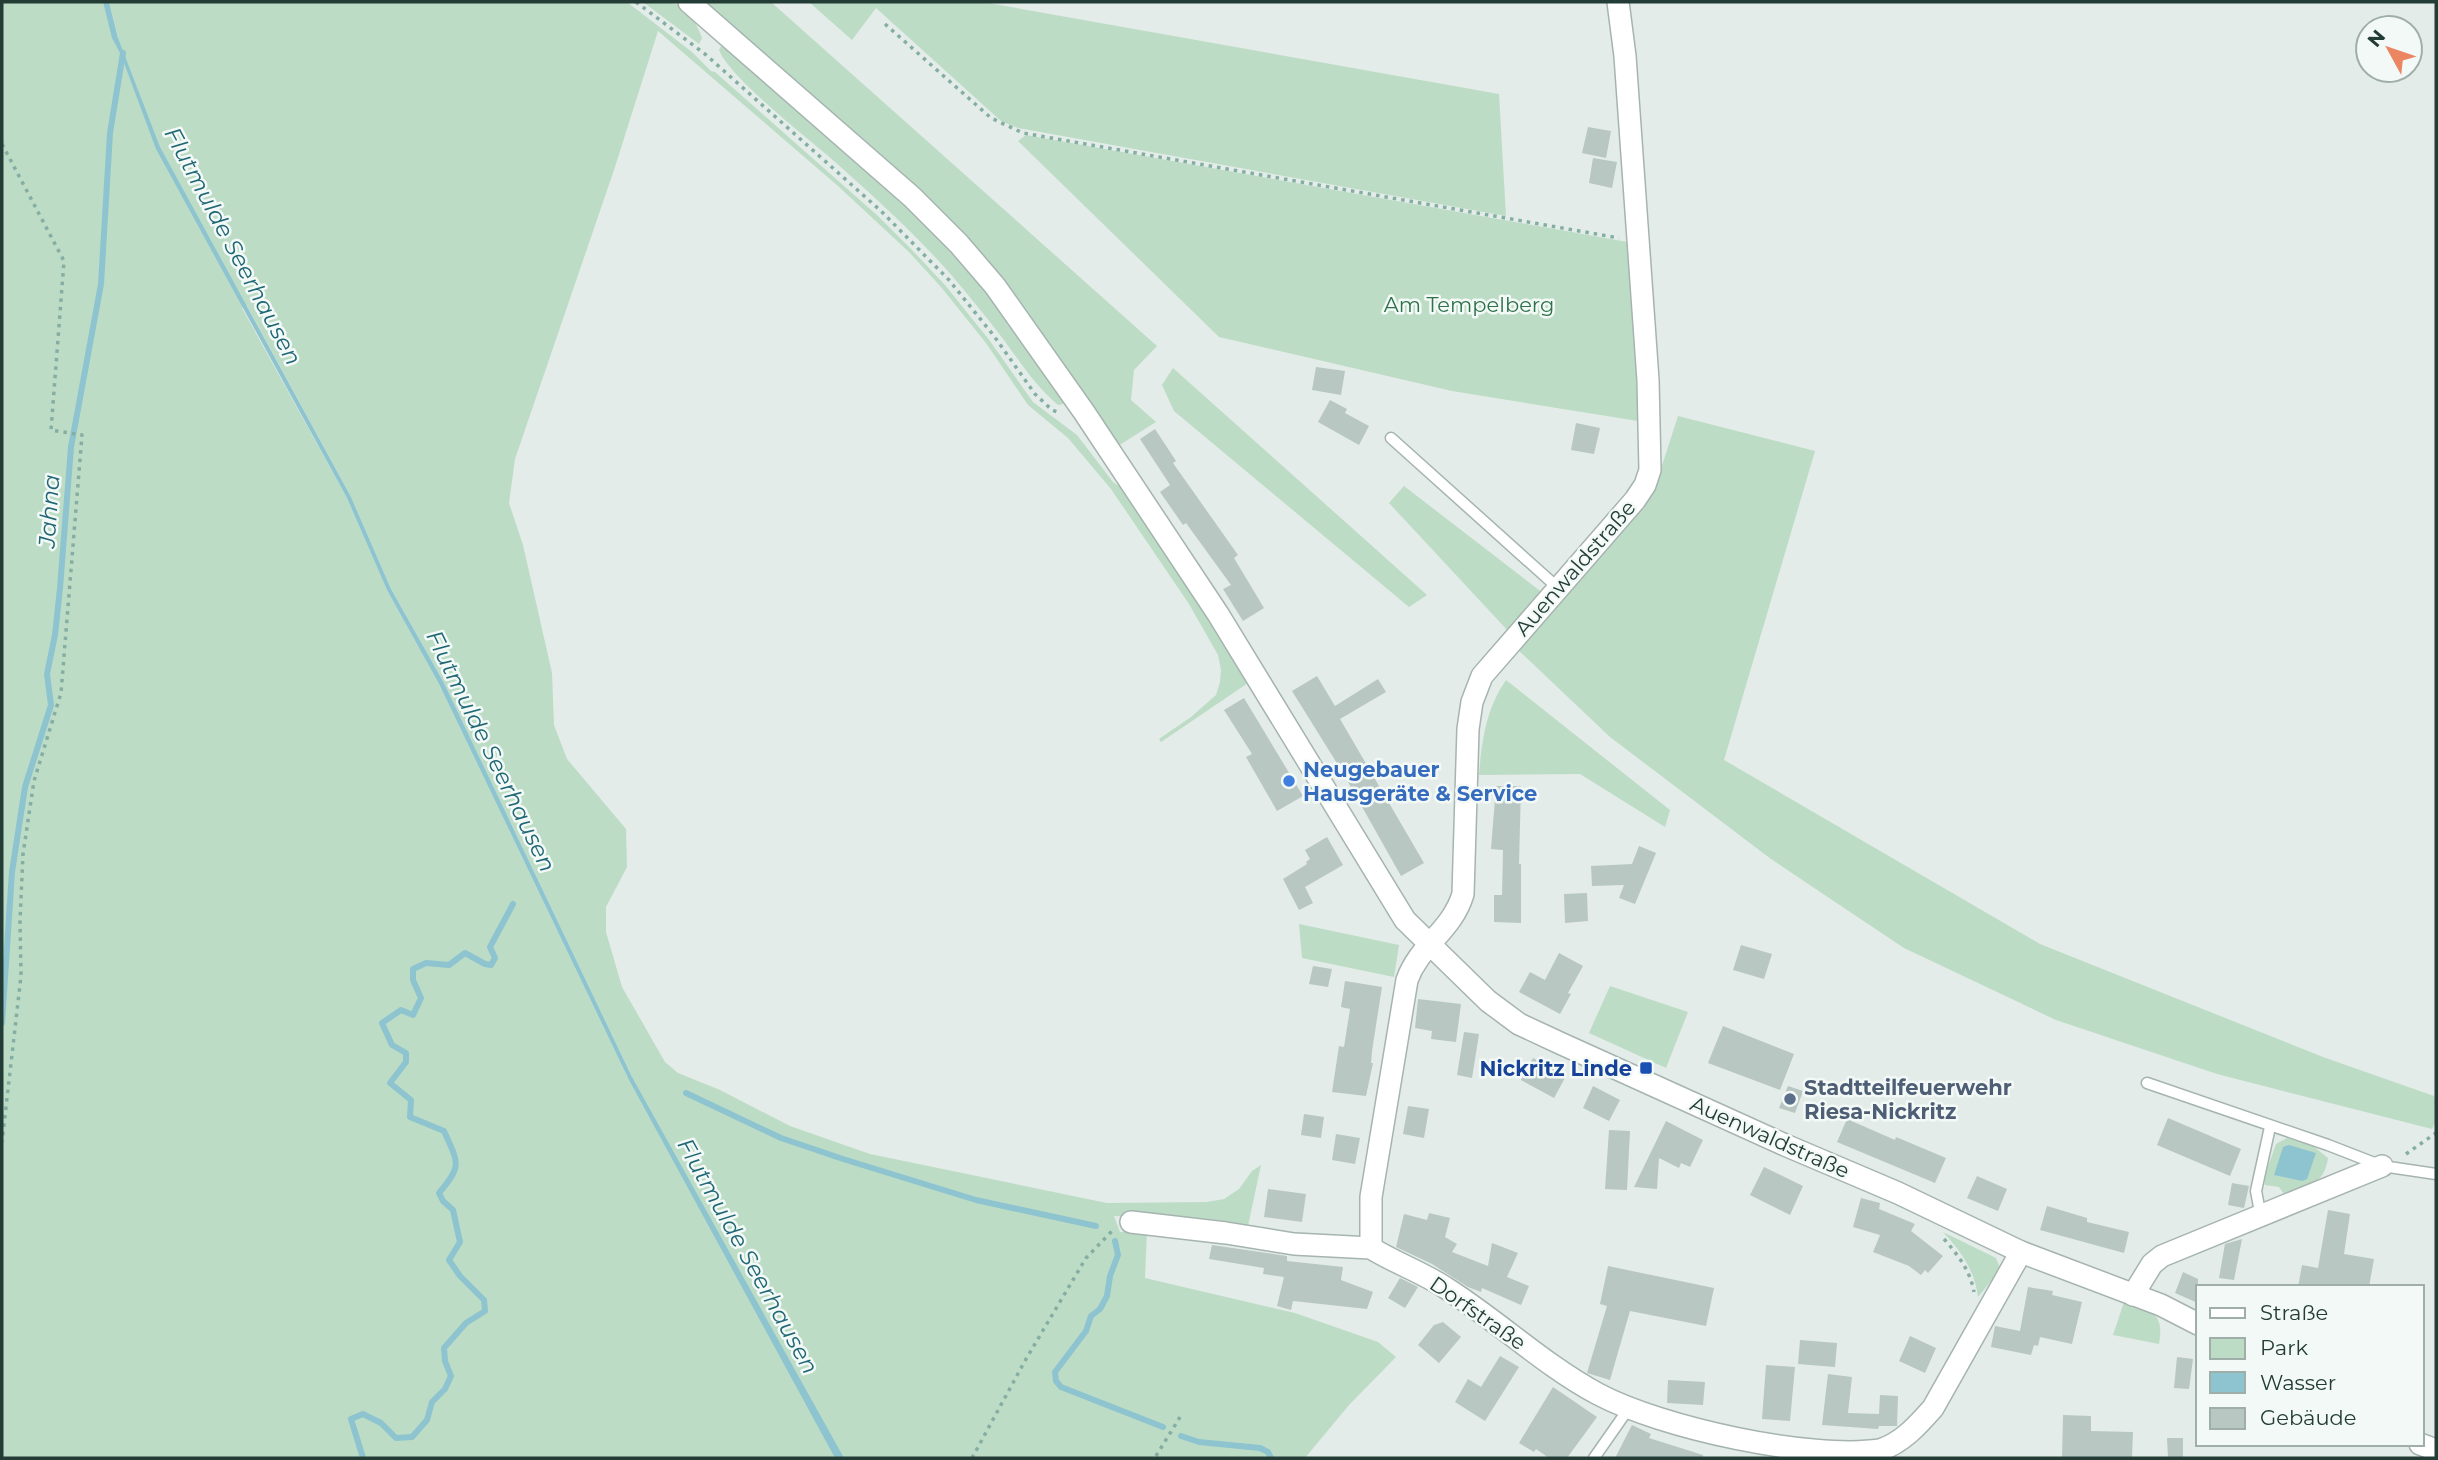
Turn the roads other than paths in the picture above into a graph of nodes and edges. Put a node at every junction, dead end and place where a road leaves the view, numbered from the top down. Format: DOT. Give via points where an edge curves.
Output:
graph roads {
  1 [pos="689,2"];
  2 [pos="1618,2"];
  3 [pos="1391,438"];
  4 [pos="1557,587"];
  5 [pos="1429,945"];
  6 [pos="2147,1083"];
  7 [pos="2270,1127"];
  8 [pos="2382,1167"];
  9 [pos="2436,1174"];
  10 [pos="2261,1217"];
  11 [pos="1131,1222"];
  12 [pos="1371,1248"];
  13 [pos="2021,1252"];
  14 [pos="2133,1295"];
  15 [pos="2196,1323"];
  16 [pos="1629,1408"];
  17 [pos="1884,1454"];
  18 [pos="1594,1458"];
  1 -- 5 [label="street, Auenwaldstraße" via="860,150 959,244 995,286 1218,614 1390,898"];
  2 -- 4 [label="street, Auenwaldstraße" via="1639,239 1650,470 1635,500"];
  3 -- 4 [label="lane"];
  4 -- 5 [label="street, Auenwaldstraße" via="1476,689 1468,729 1463,894 1446,928"];
  5 -- 12 [label="street" via="1412,965 1406,981 1371,1197"];
  5 -- 13 [label="street, Auenwaldstraße" via="1519,1024"];
  6 -- 7 [label="lane"];
  7 -- 8 [label="lane"];
  7 -- 10 [label="lane" via="2256,1191"];
  8 -- 9 [label="lane"];
  8 -- 10 [label="street"];
  10 -- 14 [label="street" via="2162,1256"];
  11 -- 12 [label="street" via="1294,1244"];
  12 -- 16 [label="street, Dorfstraße" via="1448,1289 1564,1373"];
  13 -- 14 [label="street, Auenwaldstraße"];
  13 -- 17 [label="street, Dorfstraße" via="1933,1408"];
  14 -- 15 [label="street, Auenwaldstraße"];
  16 -- 17 [label="street, Dorfstraße" via="1675,1426 1771,1451"];
  16 -- 18 [label="lane"];
}
